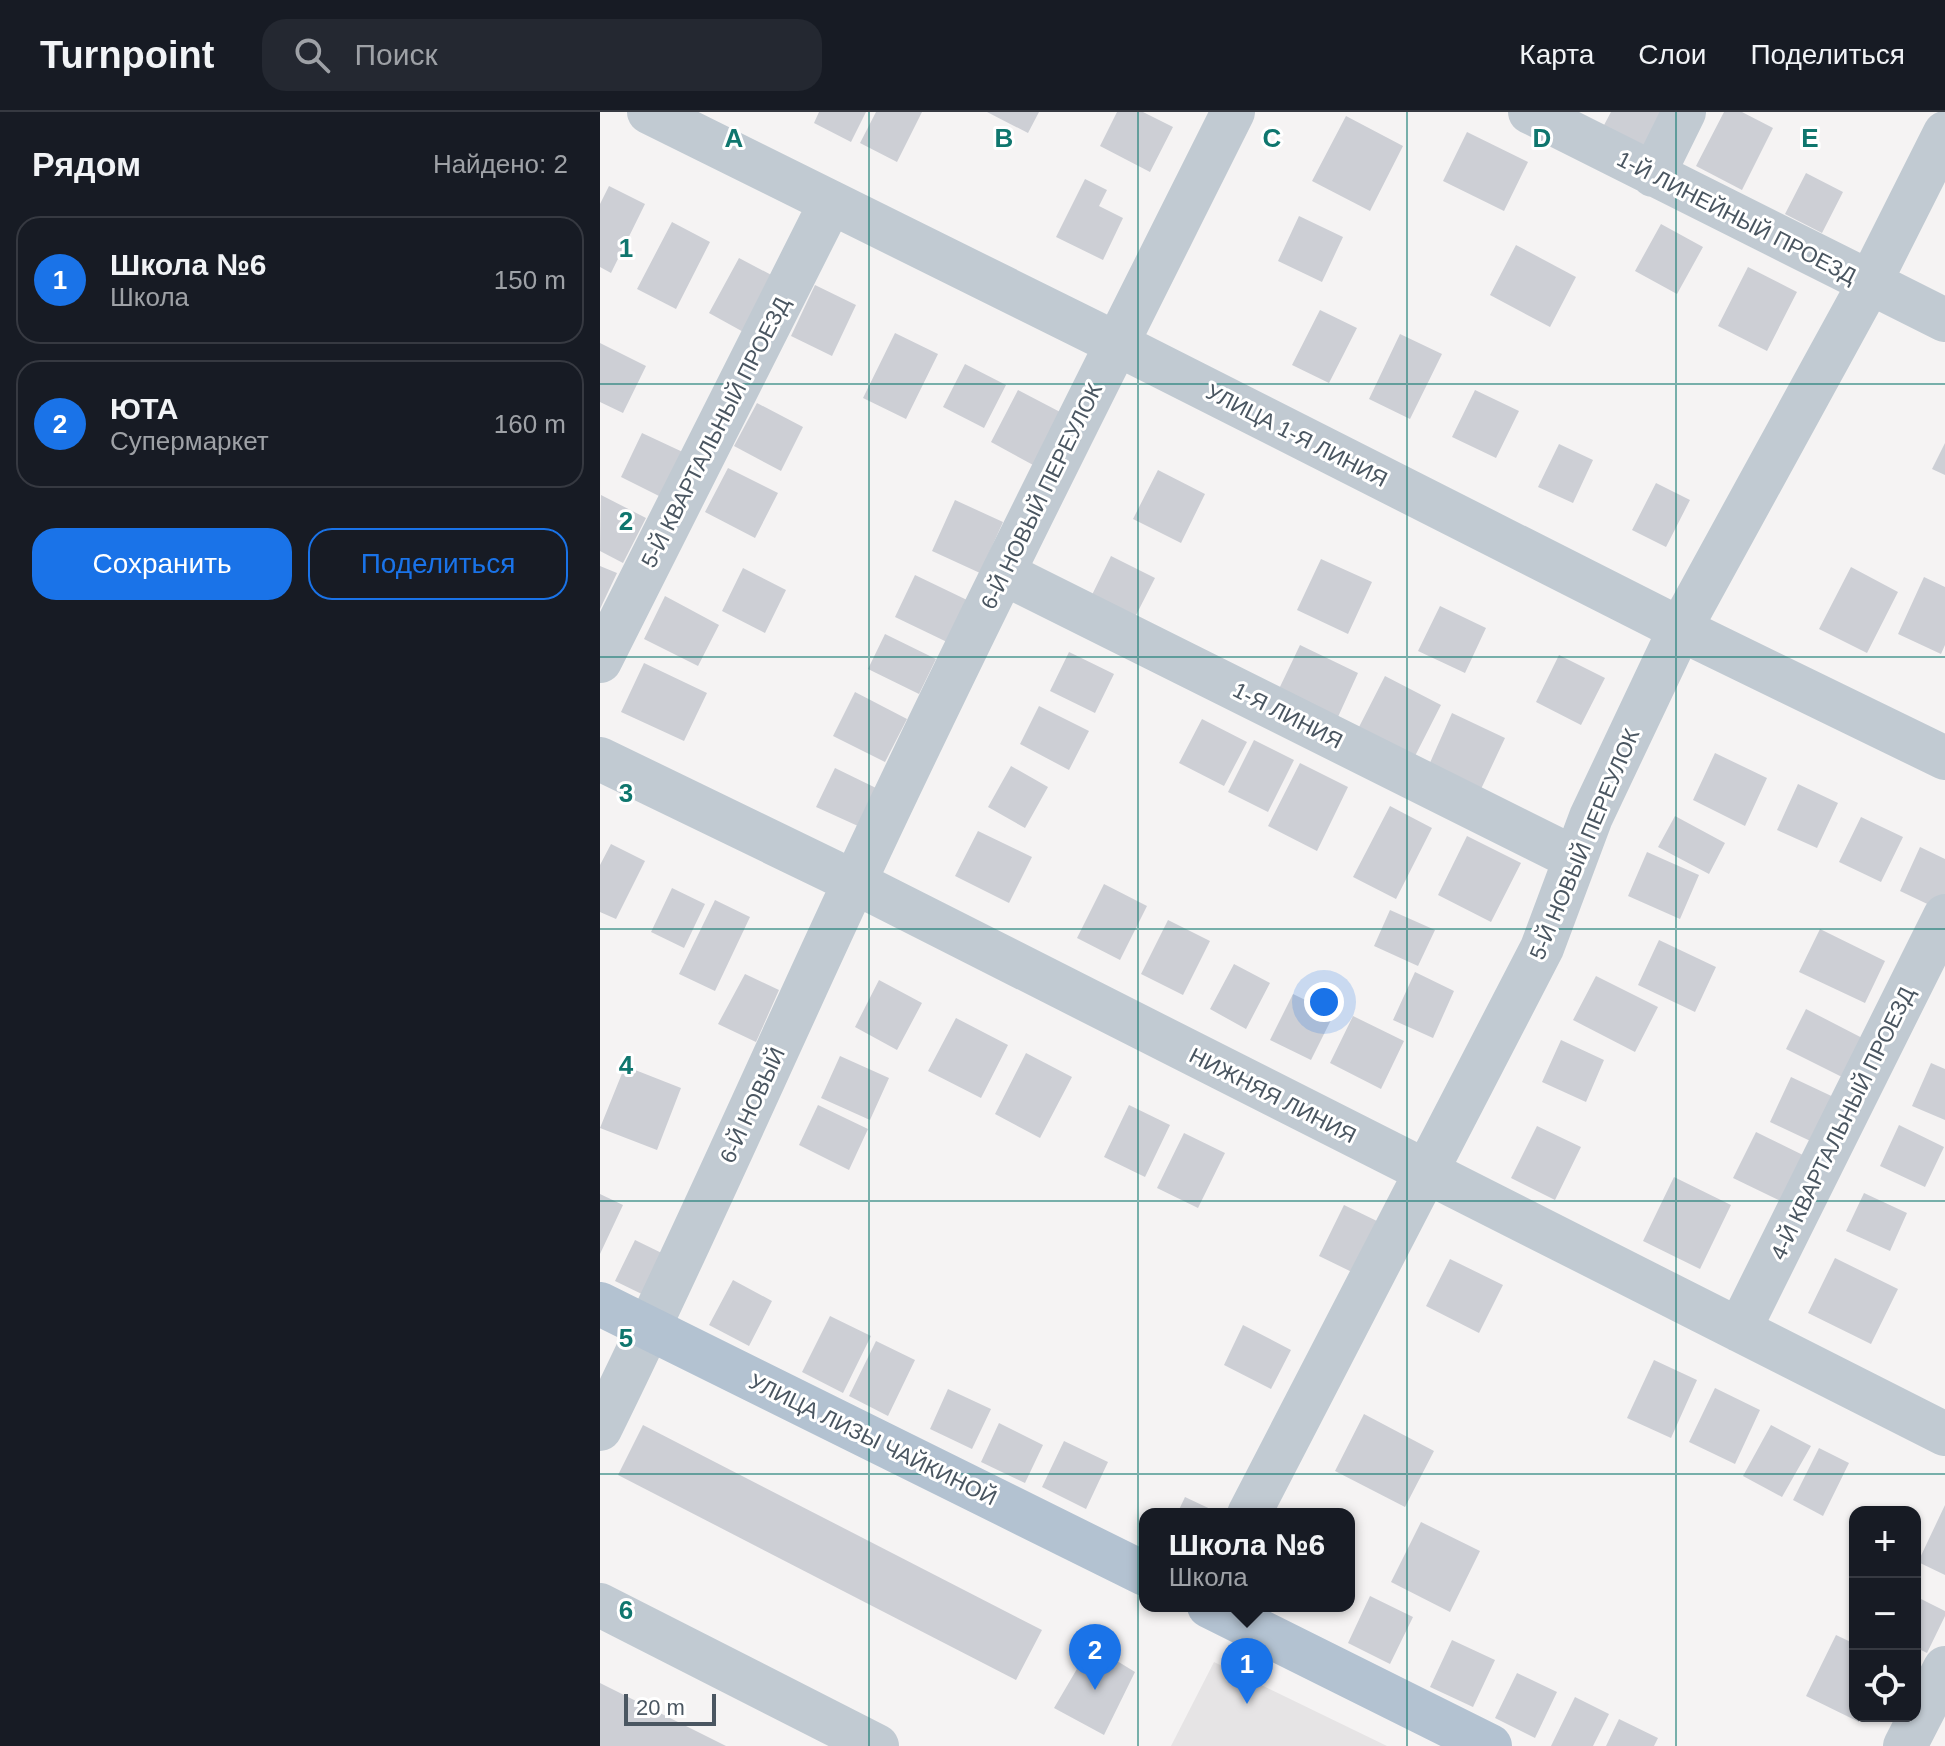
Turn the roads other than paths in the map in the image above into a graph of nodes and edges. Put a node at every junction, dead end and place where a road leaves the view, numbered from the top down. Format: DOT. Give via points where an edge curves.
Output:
graph roads {
  1 [pos="649,112"];
  2 [pos="1233,112"];
  3 [pos="1530,112"];
  4 [pos="1684,112"];
  5 [pos="1945,133"];
  6 [pos="1653,175"];
  7 [pos="830,204"];
  8 [pos="1869,284"];
  9 [pos="1945,320"];
  10 [pos="1117,344"];
  11 [pos="1003,573"];
  12 [pos="1680,629"];
  13 [pos="600,661"];
  14 [pos="1945,758"];
  15 [pos="600,759"];
  16 [pos="1574,858"];
  17 [pos="854,882"];
  18 [pos="1945,916"];
  19 [pos="1427,1173"];
  20 [pos="600,1304"];
  21 [pos="650,1328"];
  22 [pos="1739,1330"];
  23 [pos="600,1429"];
  24 [pos="1945,1434"];
  25 [pos="1252,1508"];
  26 [pos="1139,1571"];
  27 [pos="600,1605"];
  28 [pos="1221,1612"];
  29 [pos="1945,1668"];
  30 [pos="877,1746"];
  31 [pos="1490,1746"];
  32 [pos="1905,1746"];
  1 -- 7 [label="street, УЛИЦА 1-Я ЛИНИЯ"];
  2 -- 10 [label="street, 6-Й НОВЫЙ ПЕРЕУЛОК"];
  3 -- 6 [label="street, 1-Й ЛИНЕЙНЫЙ ПРОЕЗД"];
  4 -- 6 [label="street"];
  5 -- 8 [label="street, 5-Й НОВЫЙ ПЕРЕУЛОК"];
  6 -- 8 [label="street, 1-Й ЛИНЕЙНЫЙ ПРОЕЗД"];
  7 -- 10 [label="street, УЛИЦА 1-Я ЛИНИЯ"];
  7 -- 13 [label="street, 5-Й КВАРТАЛЬНЫЙ ПРОЕЗД"];
  8 -- 9 [label="street, 1-Й ЛИНЕЙНЫЙ ПРОЕЗД"];
  8 -- 12 [label="street, 5-Й НОВЫЙ ПЕРЕУЛОК"];
  10 -- 11 [label="street, 6-Й НОВЫЙ ПЕРЕУЛОК"];
  10 -- 12 [label="street, УЛИЦА 1-Я ЛИНИЯ"];
  11 -- 16 [label="street, 1-Я ЛИНИЯ"];
  11 -- 17 [label="street, 6-Й НОВЫЙ ПЕРЕУЛОК"];
  12 -- 14 [label="street, УЛИЦА 1-Я ЛИНИЯ"];
  12 -- 16 [label="street, 5-Й НОВЫЙ ПЕРЕУЛОК"];
  15 -- 17 [label="street, НИЖНЯЯ ЛИНИЯ"];
  16 -- 19 [label="street, 5-Й НОВЫЙ ПЕРЕУЛОК" via="1542,948"];
  17 -- 19 [label="street, НИЖНЯЯ ЛИНИЯ"];
  17 -- 21 [label="street, 6-Й НОВЫЙ"];
  18 -- 22 [label="street, 4-Й КВАРТАЛЬНЫЙ ПРОЕЗД"];
  19 -- 22 [label="street, НИЖНЯЯ ЛИНИЯ"];
  19 -- 25 [label="street, 5-Й НОВЫЙ ПЕРЕУЛОК"];
  20 -- 21 [label="main road, УЛИЦА ЛИЗЫ ЧАЙКИНОЙ"];
  21 -- 23 [label="street, 6-Й НОВЫЙ"];
  21 -- 26 [label="main road, УЛИЦА ЛИЗЫ ЧАЙКИНОЙ"];
  22 -- 24 [label="street, НИЖНЯЯ ЛИНИЯ"];
  27 -- 30 [label="street"];
  28 -- 31 [label="main road"];
  29 -- 32 [label="street"];
}
